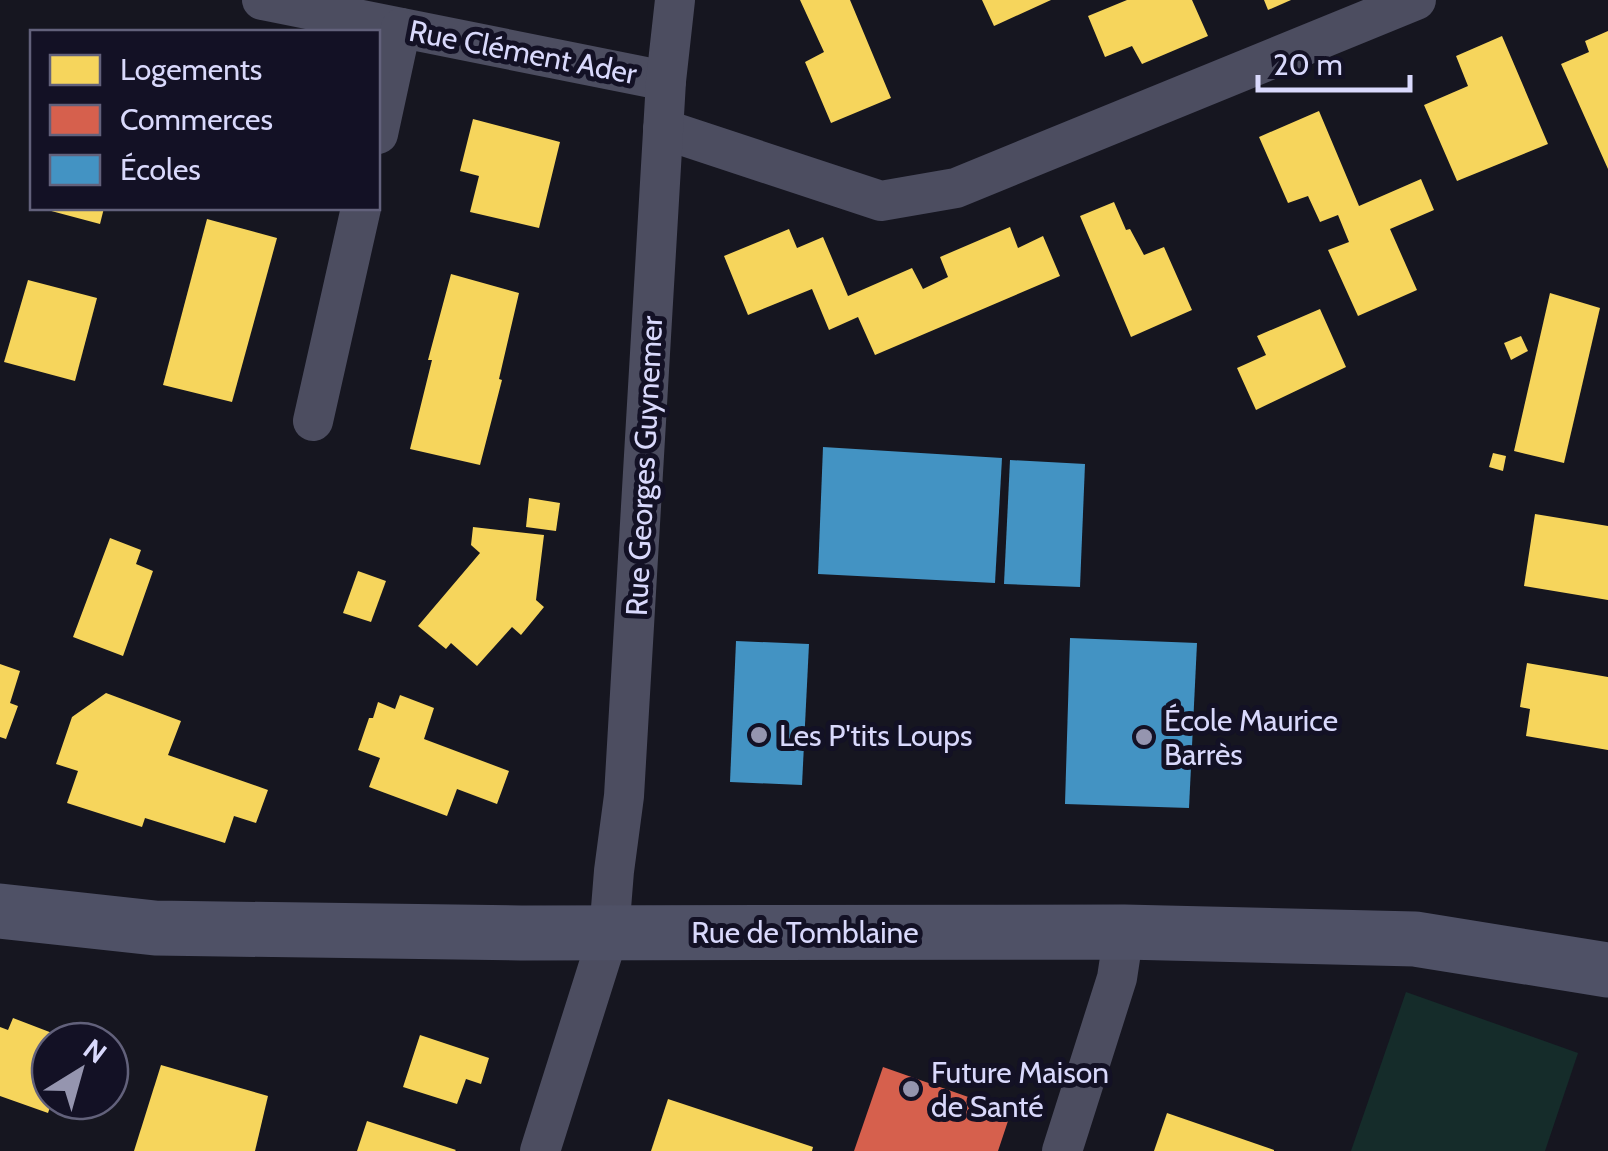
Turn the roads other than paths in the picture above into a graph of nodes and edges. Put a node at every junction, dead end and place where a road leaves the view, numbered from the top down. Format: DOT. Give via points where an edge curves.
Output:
graph roads {
  1 [pos="262,0"];
  2 [pos="675,0"];
  3 [pos="1416,0"];
  4 [pos="401,28"];
  5 [pos="666,81"];
  6 [pos="380,125"];
  7 [pos="662,129"];
  8 [pos="361,210"];
  9 [pos="313,421"];
  10 [pos="0,911"];
  11 [pos="1124,932"];
  12 [pos="610,933"];
  13 [pos="1608,970"];
  14 [pos="540,1151"];
  15 [pos="1062,1151"];
  1 -- 4 [label="street, Rue Clément Ader"];
  2 -- 5 [label="street, Rue Georges Guynemer"];
  3 -- 7 [label="street" via="956,188 882,201"];
  4 -- 5 [label="street, Rue Clément Ader"];
  4 -- 6 [label="street"];
  5 -- 7 [label="street, Rue Georges Guynemer"];
  7 -- 12 [label="street, Rue Georges Guynemer" via="624,796"];
  8 -- 9 [label="street"];
  10 -- 12 [label="main road, Rue de Tomblaine" via="155,928"];
  11 -- 12 [label="main road, Rue de Tomblaine"];
  11 -- 13 [label="main road, Rue de Tomblaine" via="1416,939"];
  11 -- 15 [label="street" via="1117,978"];
  12 -- 14 [label="street, Rue Georges Guynemer"];
}
